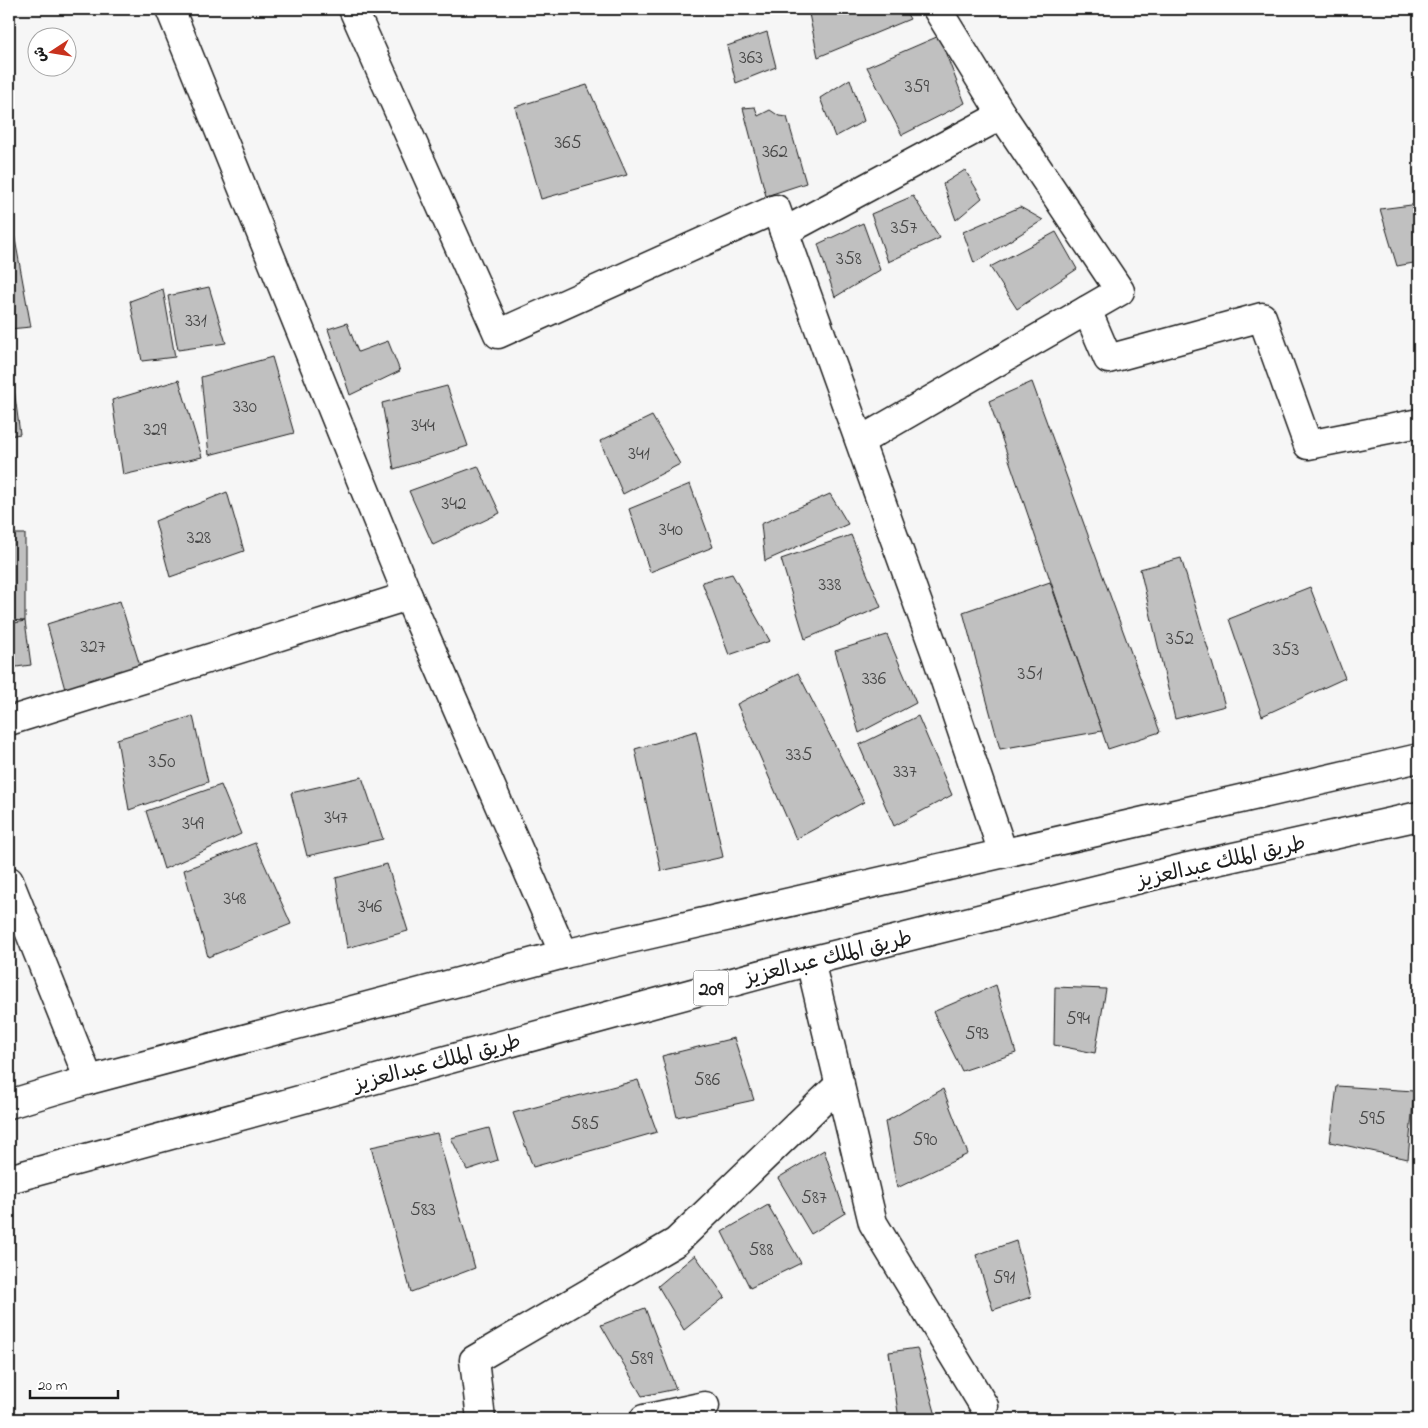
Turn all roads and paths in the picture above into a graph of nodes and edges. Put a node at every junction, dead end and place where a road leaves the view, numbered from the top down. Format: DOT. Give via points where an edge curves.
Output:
graph roads {
  1 [pos="170,9"];
  2 [pos="353,9"];
  3 [pos="936,9"];
  4 [pos="1002,115"];
  5 [pos="784,232"];
  6 [pos="1087,310"];
  7 [pos="1419,423"];
  8 [pos="860,441"];
  9 [pos="408,596"];
  10 [pos="9,721"];
  11 [pos="1419,758"];
  12 [pos="1419,816"];
  13 [pos="1003,853"];
  14 [pos="9,881"];
  15 [pos="564,954"];
  16 [pos="810,961"];
  17 [pos="89,1080"];
  18 [pos="840,1084"];
  19 [pos="9,1104"];
  20 [pos="9,1179"];
  21 [pos="705,1406"];
  22 [pos="984,1406"];
  23 [pos="481,1419"];
  24 [pos="644,1419"];
  1 -- 9 [label="street"];
  2 -- 5 [label="street" via="498,334 776,209"];
  3 -- 4 [label="street"];
  4 -- 5 [label="street"];
  4 -- 6 [label="street" via="1120,291"];
  5 -- 8 [label="street"];
  6 -- 7 [label="street" via="1108,359 1262,317 1308,445"];
  6 -- 8 [label="street"];
  8 -- 13 [label="street"];
  9 -- 10 [label="street"];
  9 -- 15 [label="street"];
  11 -- 13 [label="street"];
  12 -- 16 [label="street, طريق الملك عبدالعزيز / 209" via="1184,868"];
  13 -- 15 [label="street"];
  14 -- 17 [label="street"];
  15 -- 17 [label="street"];
  16 -- 18 [label="street"];
  16 -- 20 [label="street, طريق الملك عبدالعزيز / 209"];
  17 -- 19 [label="street"];
  18 -- 22 [label="street" via="873,1223"];
  18 -- 23 [label="street" via="676,1242 474,1360"];
  21 -- 24 [label="street"];
}
